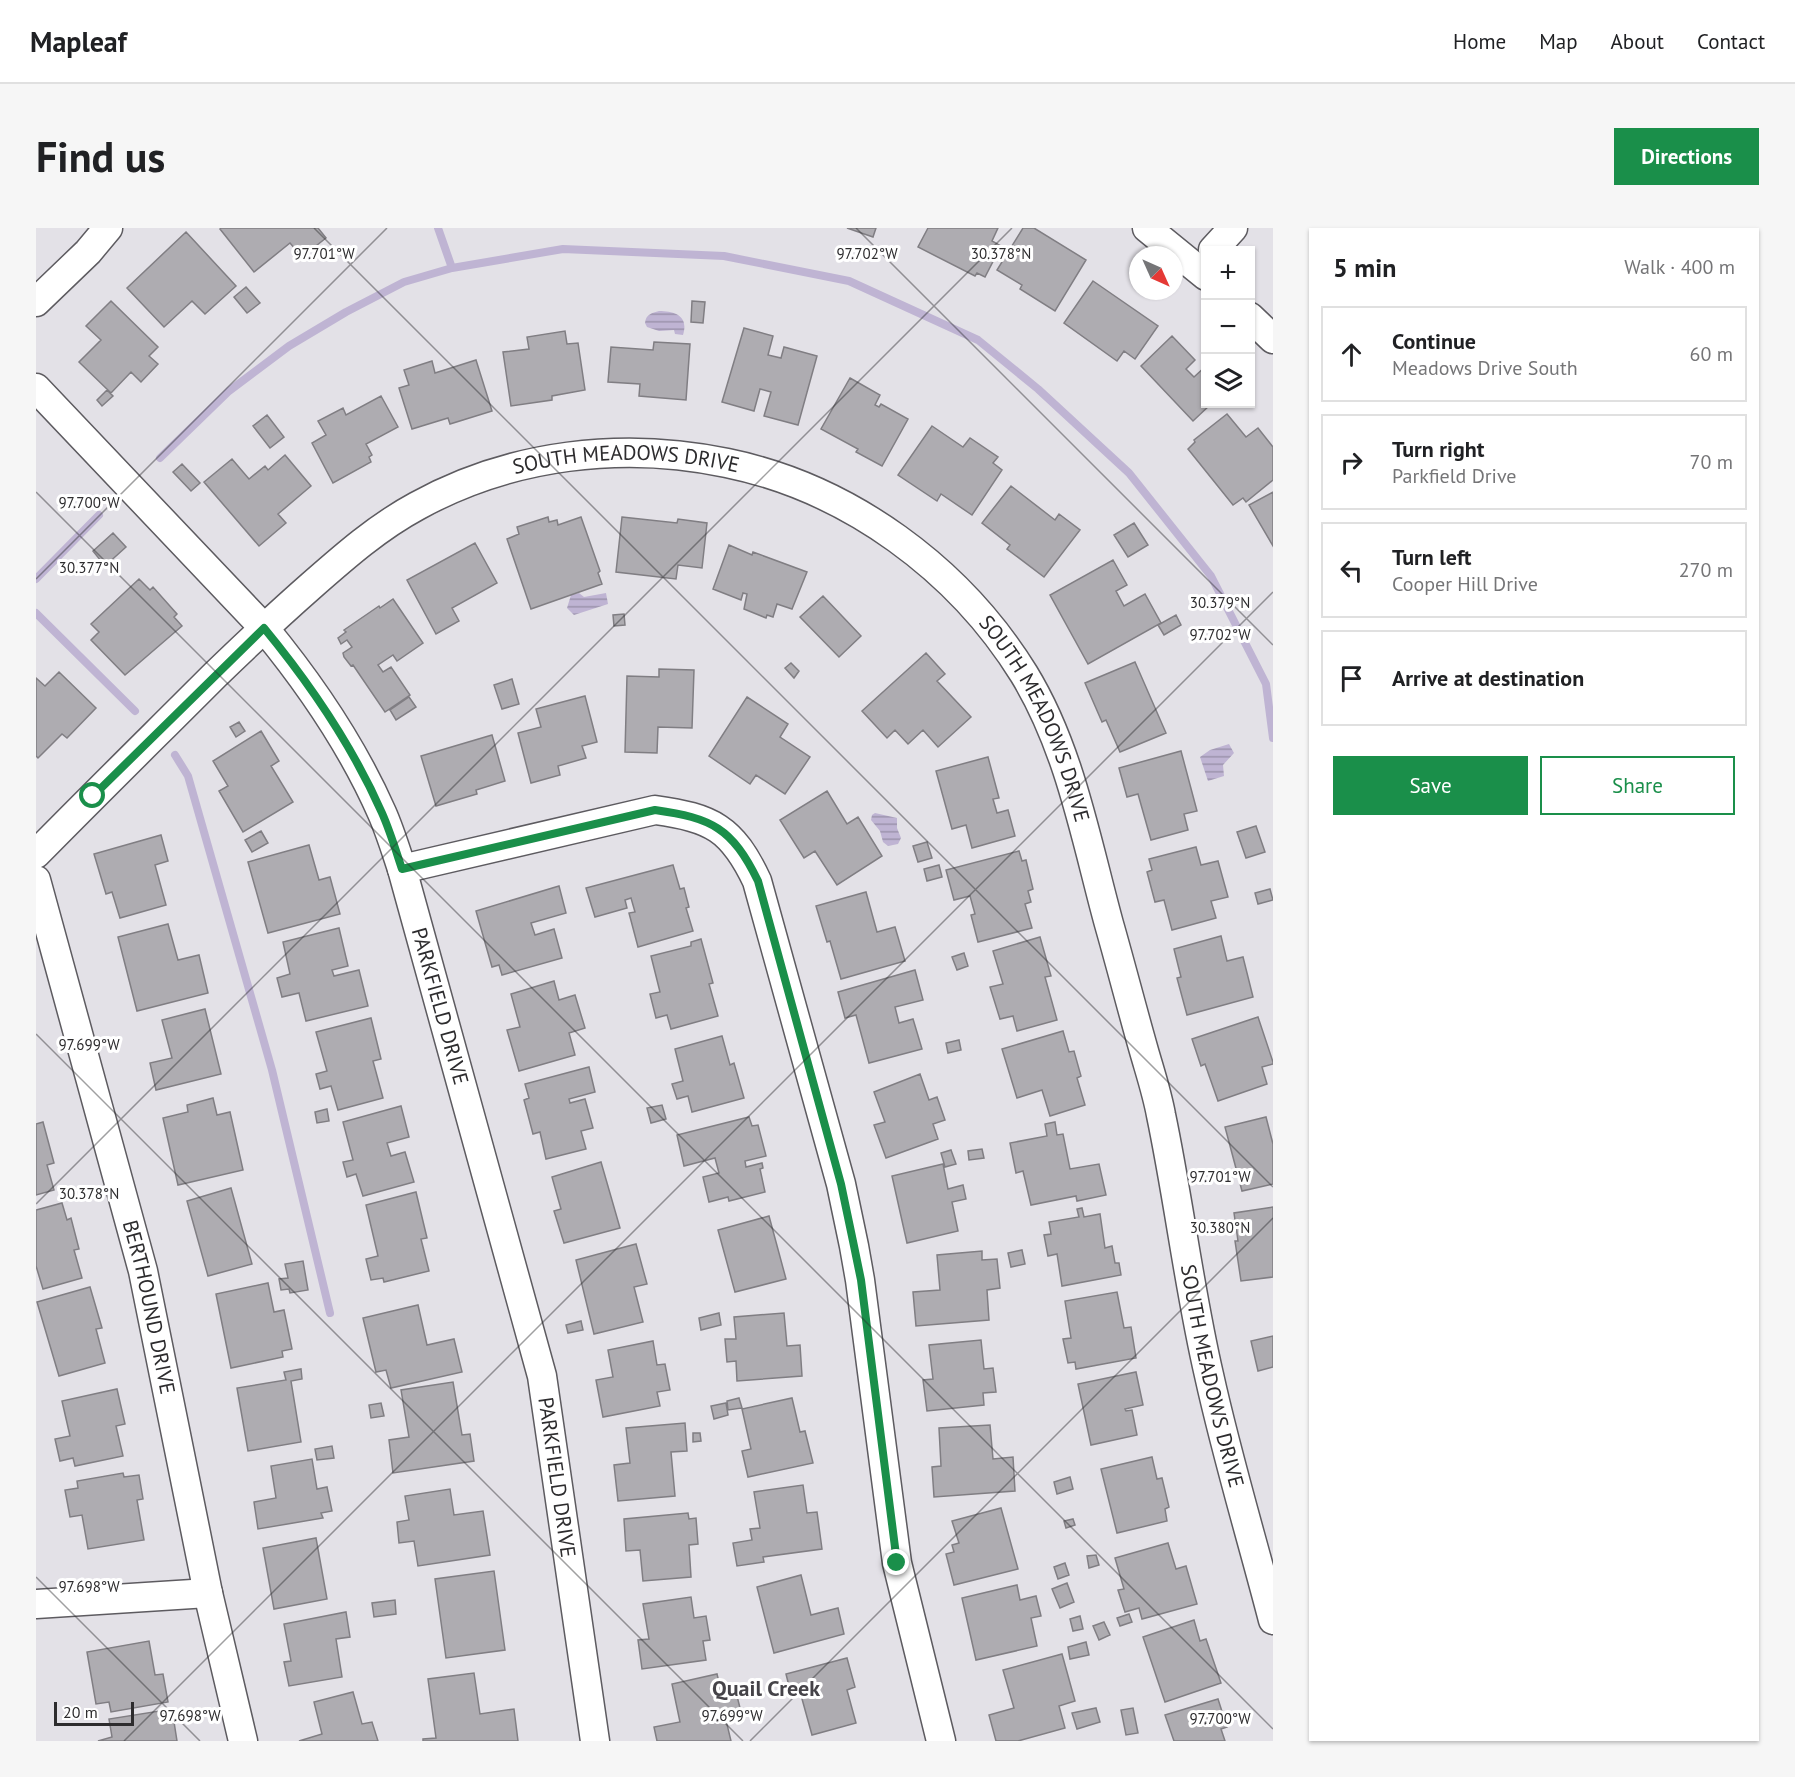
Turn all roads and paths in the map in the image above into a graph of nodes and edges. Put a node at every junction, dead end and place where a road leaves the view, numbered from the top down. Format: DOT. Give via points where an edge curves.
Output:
graph roads {
  1 [pos="108,228"];
  2 [pos="1147,228"];
  3 [pos="1233,228"];
  4 [pos="1219,246"];
  5 [pos="1201,261"];
  6 [pos="36,302"];
  7 [pos="1255,321"];
  8 [pos="1273,339"];
  9 [pos="36,388"];
  10 [pos="264,628"];
  11 [pos="36,854"];
  12 [pos="402,869"];
  13 [pos="36,880"];
  14 [pos="208,1593"];
  15 [pos="36,1604"];
  16 [pos="1273,1620"];
  17 [pos="243,1741"];
  18 [pos="595,1741"];
  19 [pos="941,1741"];
  1 -- 6 [label="street"];
  2 -- 5 [label="street"];
  3 -- 4 [label="street"];
  7 -- 8 [label="street"];
  9 -- 10 [label="street, PARKFIELD DRIVE"];
  10 -- 11 [label="street, SOUTH MEADOWS DRIVE"];
  10 -- 12 [label="street, PARKFIELD DRIVE" via="326,710 355,760 383,814"];
  10 -- 16 [label="street, SOUTH MEADOWS DRIVE" via="354,548 418,505 464,483 536,462 613,452 693,456 745,466 806,487 895,537 949,580 981,613 1026,678 1066,768 1160,1109 1208,1374"];
  12 -- 18 [label="street, PARKFIELD DRIVE" via="542,1376"];
  12 -- 19 [label="street" via="655,810 709,823 742,850 758,881 841,1184 861,1280 897,1563"];
  13 -- 14 [label="street, BERTHOUND DRIVE" via="143,1271"];
  14 -- 15 [label="street"];
  14 -- 17 [label="street, BERTHOUND DRIVE"];
}
